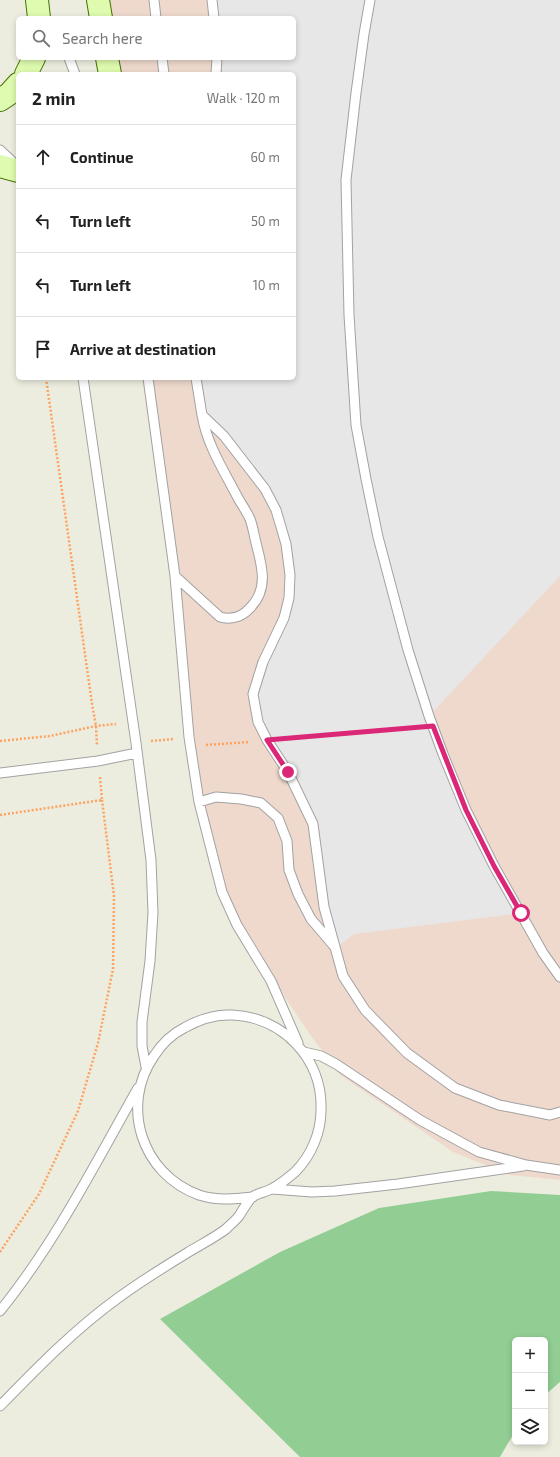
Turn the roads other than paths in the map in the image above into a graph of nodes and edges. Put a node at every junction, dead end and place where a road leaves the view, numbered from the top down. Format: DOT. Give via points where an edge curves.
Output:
graph roads {
  1 [pos="98,0"];
  2 [pos="154,0"];
  3 [pos="212,0"];
  4 [pos="370,0"];
  5 [pos="100,16"];
  6 [pos="156,16"];
  7 [pos="214,16"];
  8 [pos="33,60"];
  9 [pos="70,60"];
  10 [pos="107,60"];
  11 [pos="162,60"];
  12 [pos="217,60"];
  13 [pos="27,72"];
  14 [pos="74,72"];
  15 [pos="110,72"];
  16 [pos="164,72"];
  17 [pos="216,72"];
  18 [pos="16,86"];
  19 [pos="0,100"];
  20 [pos="0,150"];
  21 [pos="16,164"];
  22 [pos="0,166"];
  23 [pos="16,170"];
  24 [pos="83,380"];
  25 [pos="148,380"];
  26 [pos="196,380"];
  27 [pos="202,415"];
  28 [pos="175,576"];
  29 [pos="137,753"];
  30 [pos="0,773"];
  31 [pos="199,802"];
  32 [pos="336,948"];
  33 [pos="560,977"];
  34 [pos="302,1049"];
  35 [pos="146,1067"];
  36 [pos="140,1086"];
  37 [pos="560,1112"];
  38 [pos="526,1165"];
  39 [pos="560,1170"];
  40 [pos="272,1189"];
  41 [pos="253,1196"];
  42 [pos="0,1311"];
  43 [pos="0,1406"];
  1 -- 5 [label="street"];
  2 -- 6 [label="lane"];
  3 -- 7 [label="lane"];
  4 -- 33 [label="lane" via="346,180 349,315 356,425 366,479 408,650 433,726 466,810 490,859 543,954"];
  8 -- 13 [label="street"];
  9 -- 14 [label="lane"];
  10 -- 15 [label="street"];
  11 -- 16 [label="lane"];
  12 -- 17 [label="lane"];
  18 -- 19 [label="street"];
  20 -- 21 [label="lane"];
  22 -- 23 [label="street"];
  24 -- 29 [label="lane"];
  25 -- 28 [label="lane"];
  26 -- 27 [label="lane"];
  27 -- 28 [label="lane" via="211,447 250,519 263,569 263,582 256,602 249,610 228,619 220,617"];
  27 -- 32 [label="lane" via="224,436 265,489 276,510 286,544 290,575 289,598 284,618 263,662 253,694 258,722 288,772 313,824 324,907"];
  28 -- 31 [label="lane" via="189,737"];
  29 -- 30 [label="lane" via="98,761"];
  29 -- 35 [label="lane" via="151,860 153,913 142,1022 142,1046"];
  31 -- 32 [label="lane" via="216,797 261,803 278,818 287,840 289,870 298,894 311,920"];
  31 -- 34 [label="lane" via="222,892 237,925 271,981"];
  32 -- 37 [label="lane" via="343,976 365,1010 413,1058 455,1088 499,1105 550,1115"];
  34 -- 35 [label="lane" via="280,1029 256,1018 230,1014 205,1018 181,1029 161,1046"];
  34 -- 38 [label="lane" via="336,1064 420,1120 479,1152"];
  34 -- 40 [label="lane" via="313,1067 319,1084 322,1101 321,1119 310,1153 300,1167"];
  35 -- 36 [label="lane"];
  36 -- 41 [label="lane" via="137,1113 142,1140 155,1163 175,1182 199,1195 226,1200"];
  36 -- 42 [label="lane" via="67,1212 18,1289"];
  38 -- 39 [label="lane"];
  38 -- 40 [label="lane" via="335,1191"];
  40 -- 41 [label="lane"];
  41 -- 43 [label="lane" via="237,1219 223,1231 128,1291 68,1339"];
}
